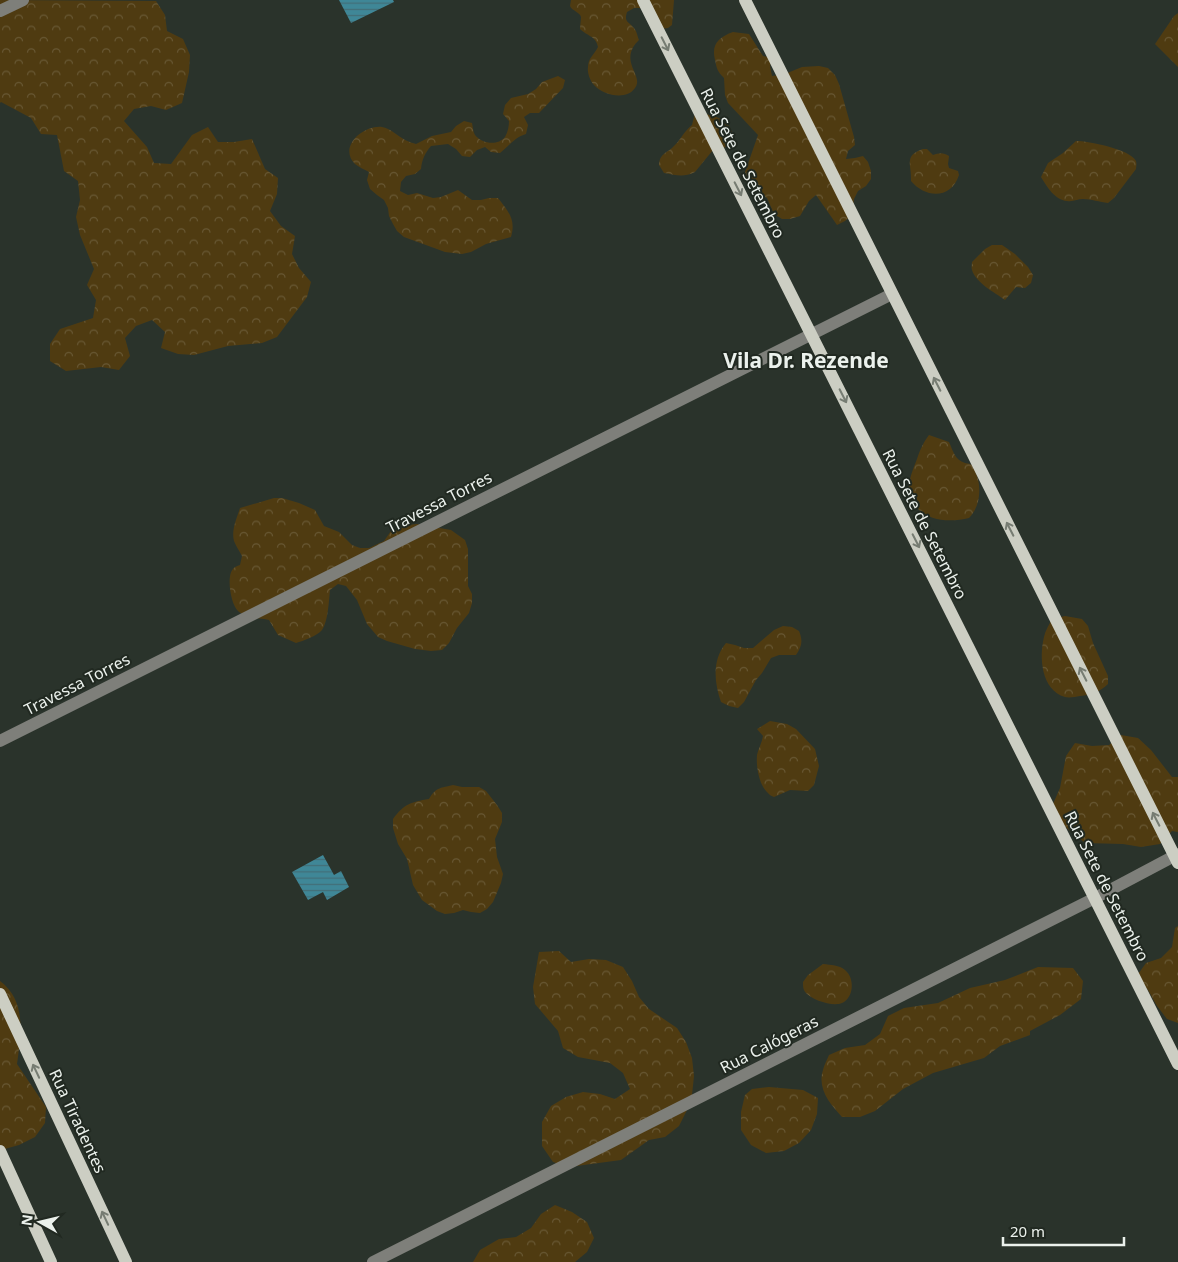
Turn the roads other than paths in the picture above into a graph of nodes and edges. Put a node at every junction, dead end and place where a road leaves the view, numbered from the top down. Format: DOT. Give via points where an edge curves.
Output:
graph roads {
  1 [pos="23,0"];
  2 [pos="643,0"];
  3 [pos="745,0"];
  4 [pos="0,11"];
  5 [pos="892,294"];
  6 [pos="811,333"];
  7 [pos="0,741"];
  8 [pos="1177,858"];
  9 [pos="1095,898"];
  10 [pos="0,994"];
  11 [pos="1178,1064"];
  12 [pos="0,1151"];
  13 [pos="52,1262"];
  14 [pos="126,1262"];
  15 [pos="373,1262"];
  1 -- 4 [label="street"];
  2 -- 6 [label="main road, Rua Sete de Setembro, one-way"];
  3 -- 5 [label="main road"];
  5 -- 6 [label="street, Travessa Torres"];
  8 -- 5 [label="main road, one-way"];
  6 -- 7 [label="street, Travessa Torres"];
  6 -- 9 [label="main road, Rua Sete de Setembro, one-way"];
  8 -- 9 [label="street, Rua Calógeras"];
  9 -- 11 [label="main road, Rua Sete de Setembro"];
  9 -- 15 [label="street, Rua Calógeras"];
  14 -- 10 [label="main road, Rua Tiradentes, one-way"];
  12 -- 13 [label="main road"];
}
